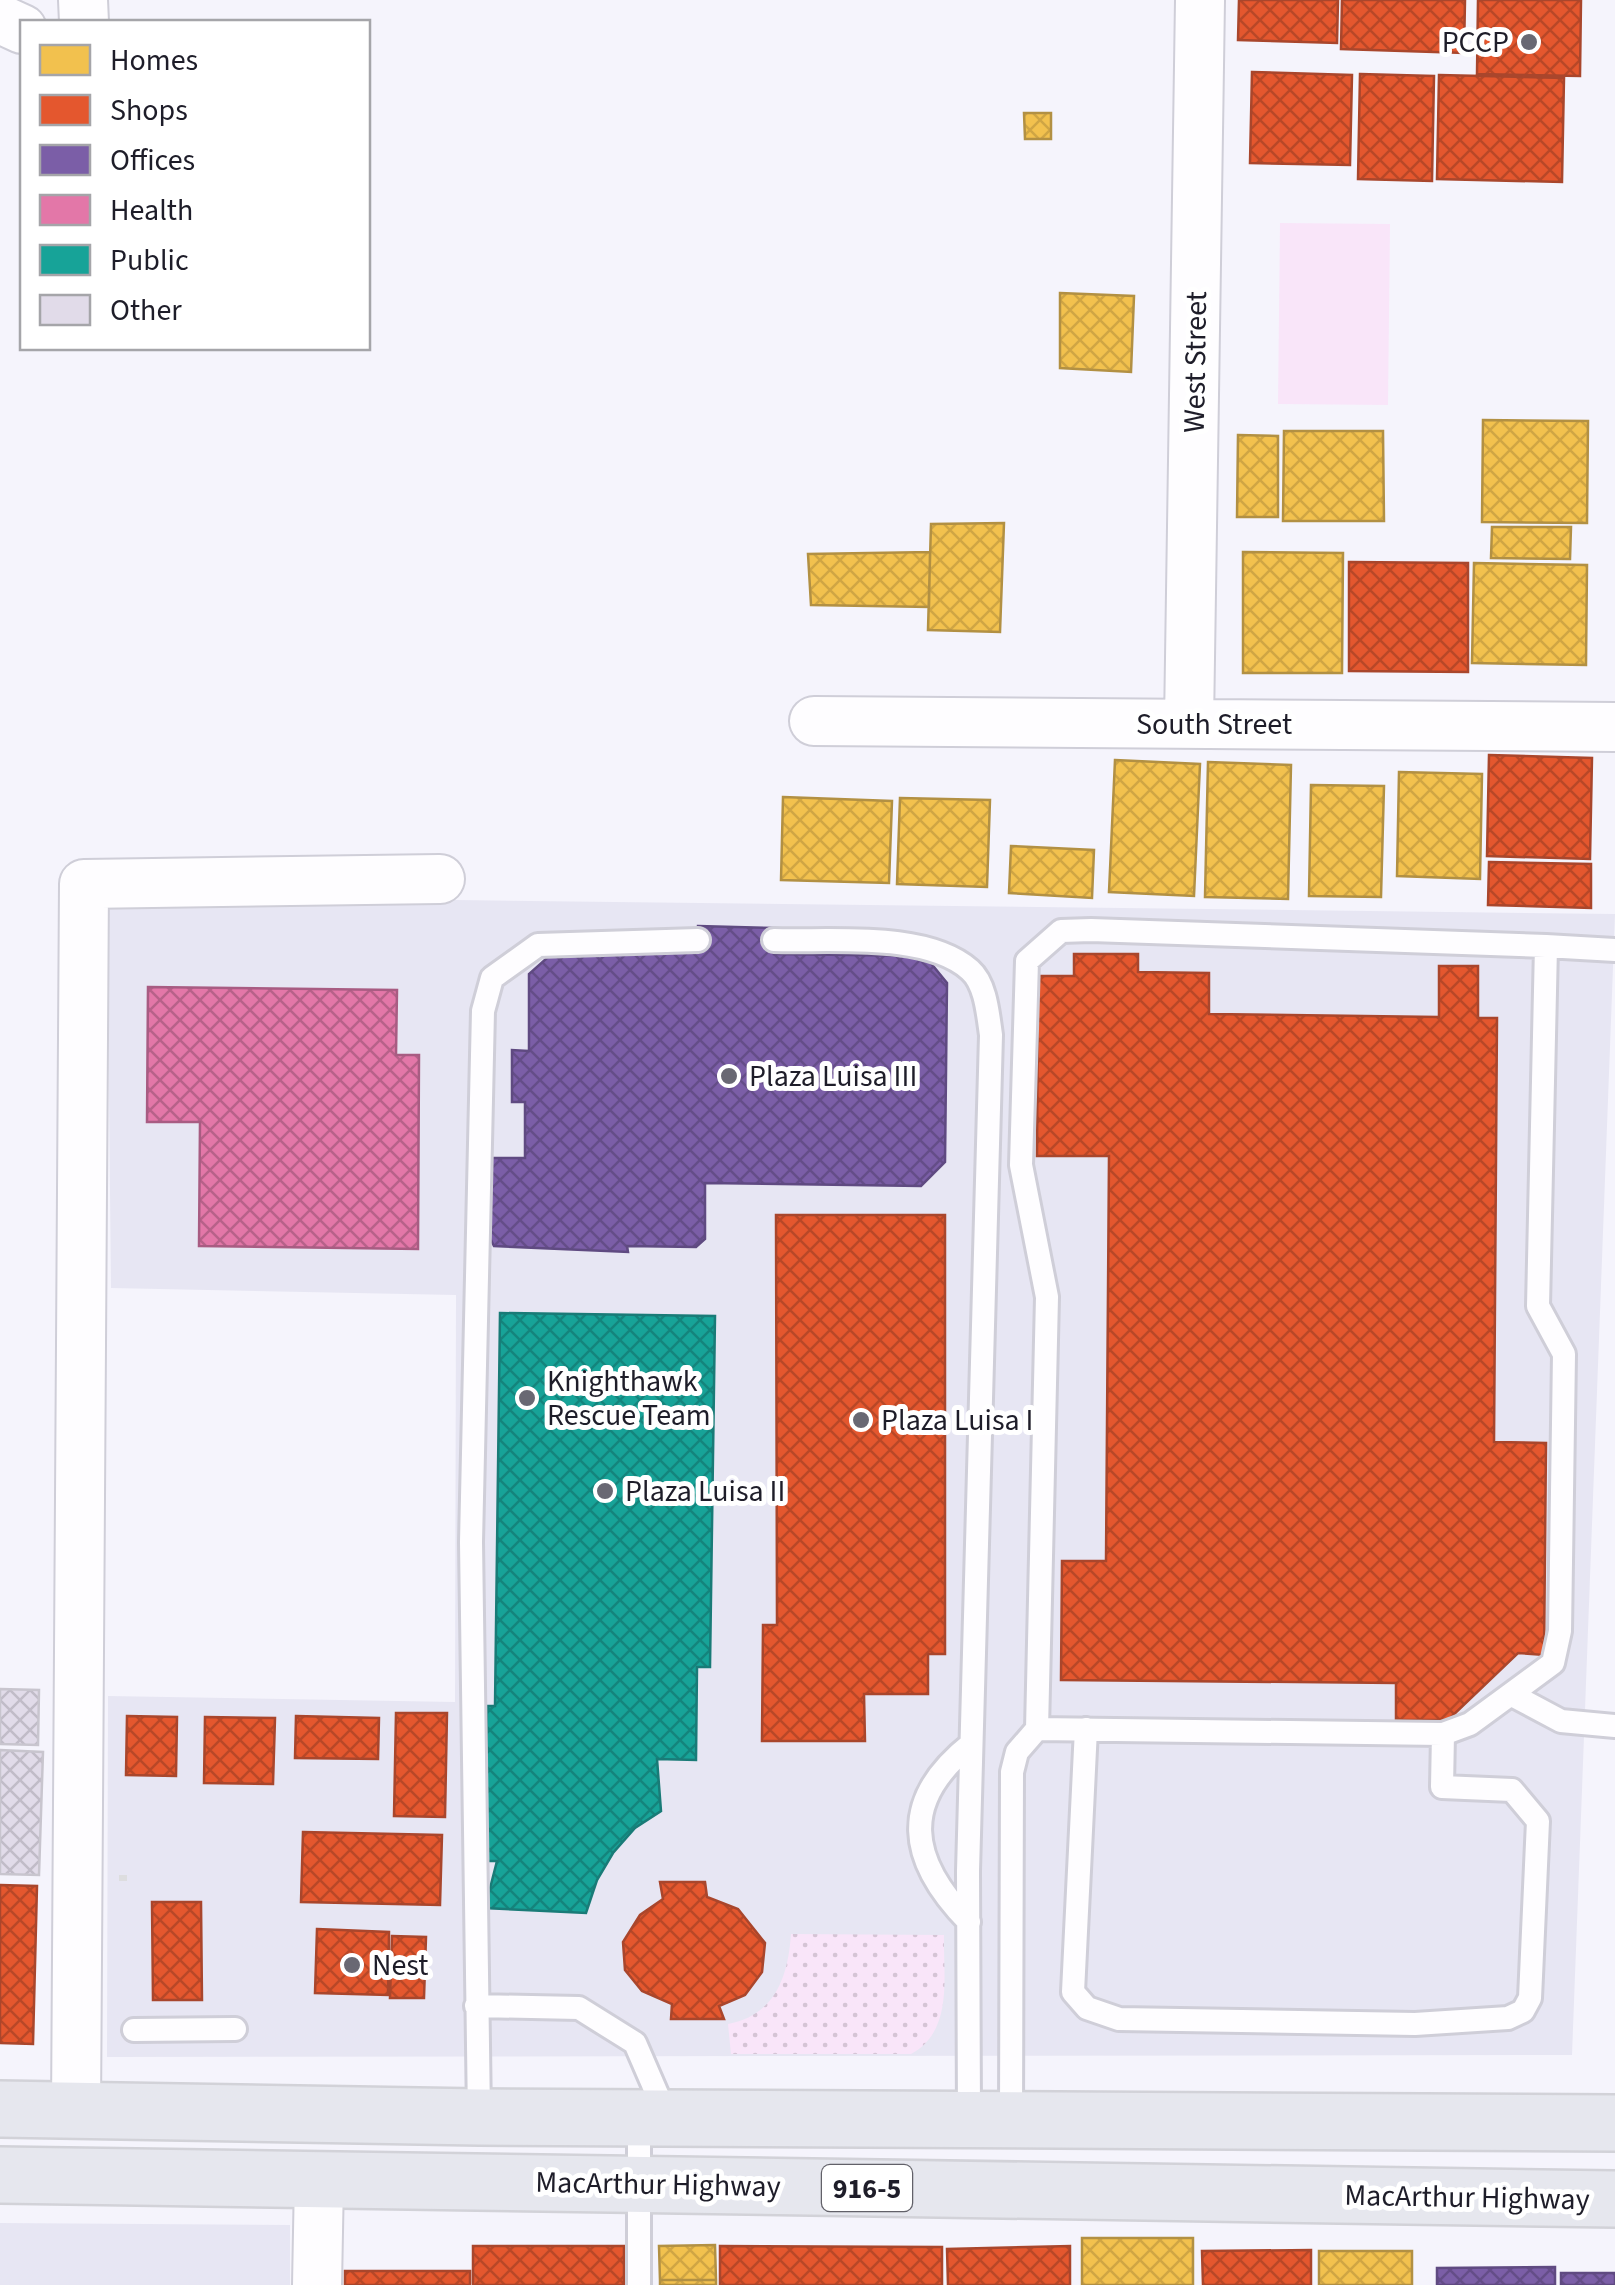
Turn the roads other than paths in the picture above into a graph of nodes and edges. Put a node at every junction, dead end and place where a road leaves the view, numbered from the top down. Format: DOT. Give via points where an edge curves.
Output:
graph roads {
  1 [pos="1200,0"];
  2 [pos="814,722"];
  3 [pos="1190,724"];
  4 [pos="1615,727"];
  5 [pos="440,878"];
  6 [pos="698,940"];
  7 [pos="774,940"];
  8 [pos="1546,946"];
  9 [pos="1615,950"];
  10 [pos="1514,1696"];
  11 [pos="1615,1726"];
  12 [pos="1037,1729"];
  13 [pos="1086,1729"];
  14 [pos="1443,1734"];
  15 [pos="971,1744"];
  16 [pos="969,1922"];
  17 [pos="476,2006"];
  18 [pos="134,2030"];
  19 [pos="236,2030"];
  20 [pos="0,2109"];
  21 [pos="76,2111"];
  22 [pos="480,2117"];
  23 [pos="653,2117"];
  24 [pos="990,2118"];
  25 [pos="1615,2123"];
  26 [pos="236,2146"];
  27 [pos="0,2175"];
  28 [pos="319,2180"];
  29 [pos="640,2184"];
  30 [pos="1615,2199"];
  31 [pos="317,2285"];
  32 [pos="639,2285"];
  1 -- 3 [label="street, West Street"];
  2 -- 3 [label="street, South Street"];
  3 -- 4 [label="street, South Street"];
  5 -- 21 [label="street" via="84,884"];
  6 -- 17 [label="lane" via="538,946 492,978 483,1010 471,1542"];
  7 -- 15 [label="lane" via="913,944 971,971 985,1000 991,1035"];
  8 -- 9 [label="lane"];
  8 -- 10 [label="lane" via="1538,1306 1564,1354 1560,1630 1553,1663"];
  8 -- 12 [label="lane" via="1091,930 1061,931 1027,961 1022,1165 1047,1297"];
  10 -- 11 [label="lane" via="1561,1721"];
  10 -- 14 [label="lane"];
  12 -- 13 [label="lane"];
  12 -- 24 [label="lane" via="1017,1752 1012,1772"];
  13 -- 14 [label="lane"];
  13 -- 14 [label="lane" via="1073,1992 1086,2008 1119,2019 1415,2024 1508,2018 1530,1998 1538,1821 1512,1790 1442,1787"];
  15 -- 16 [label="lane"];
  15 -- 16 [label="lane" via="936,1777 920,1834 931,1877"];
  16 -- 24 [label="lane"];
  17 -- 22 [label="lane"];
  17 -- 23 [label="lane" via="579,2008 635,2043"];
  18 -- 19 [label="lane"];
  20 -- 21 [label="main road, MacArthur Highway / 916-5"];
  21 -- 26 [label="main road, MacArthur Highway / 916-5"];
  22 -- 23 [label="main road, MacArthur Highway / 916-5"];
  22 -- 26 [label="main road, MacArthur Highway / 916-5"];
  23 -- 24 [label="main road, MacArthur Highway / 916-5"];
  23 -- 29 [label="lane"];
  24 -- 25 [label="main road, MacArthur Highway / 916-5"];
  26 -- 27 [label="main road, MacArthur Highway / 916-5"];
  26 -- 28 [label="main road, MacArthur Highway / 916-5"];
  28 -- 29 [label="main road, MacArthur Highway / 916-5"];
  28 -- 31 [label="street"];
  29 -- 30 [label="main road, MacArthur Highway / 916-5"];
  29 -- 32 [label="lane"];
}
